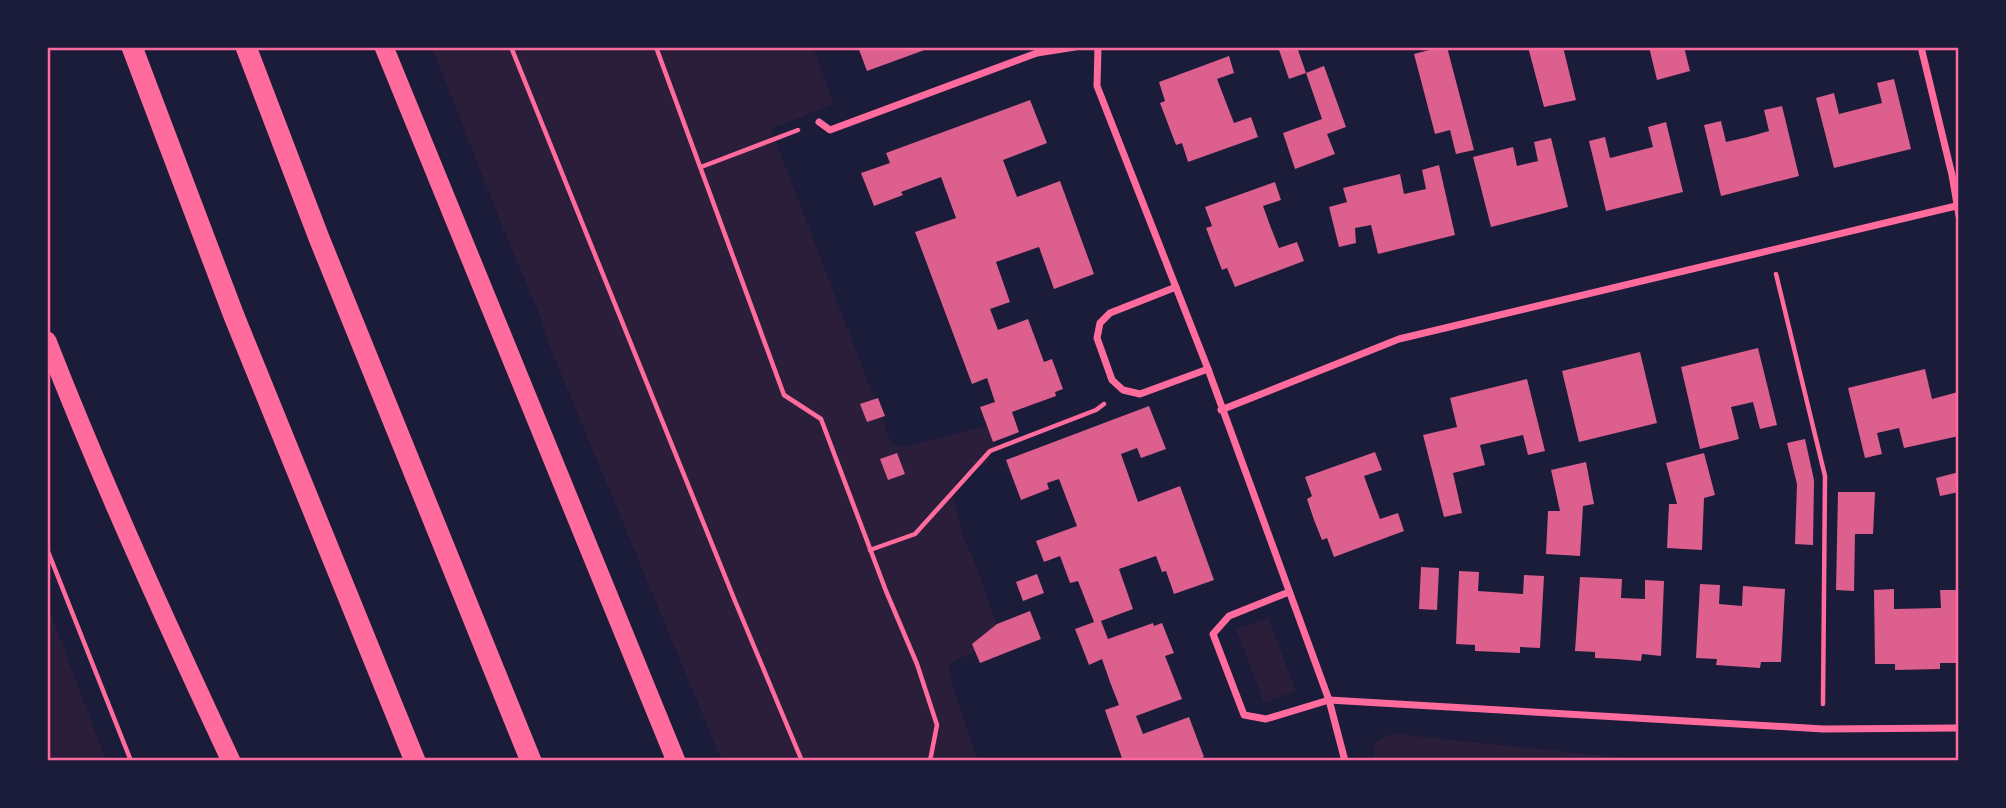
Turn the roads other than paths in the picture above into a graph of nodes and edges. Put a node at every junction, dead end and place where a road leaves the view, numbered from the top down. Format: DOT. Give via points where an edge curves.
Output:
graph roads {
  1 [pos="132,47"];
  2 [pos="246,47"];
  3 [pos="384,47"];
  4 [pos="1075,47"];
  5 [pos="1098,47"];
  6 [pos="1921,47"];
  7 [pos="818,122"];
  8 [pos="1956,206"];
  9 [pos="1959,216"];
  10 [pos="1176,287"];
  11 [pos="47,341"];
  12 [pos="1208,369"];
  13 [pos="1221,410"];
  14 [pos="1289,592"];
  15 [pos="1329,700"];
  16 [pos="1959,728"];
  17 [pos="232,761"];
  18 [pos="415,761"];
  19 [pos="531,761"];
  20 [pos="676,761"];
  21 [pos="1345,761"];
  1 -- 18 [label="highway" via="234,316"];
  2 -- 19 [label="highway" via="318,238"];
  3 -- 20 [label="highway"];
  4 -- 7 [label="street" via="1037,53 830,130"];
  5 -- 10 [label="street" via="1097,86"];
  6 -- 8 [label="street"];
  8 -- 9 [label="street"];
  8 -- 13 [label="street" via="1399,339"];
  10 -- 12 [label="street"];
  10 -- 12 [label="street" via="1110,313 1100,323 1097,338 1112,380 1123,390 1140,394"];
  11 -- 17 [label="highway" via="156,601"];
  12 -- 13 [label="street"];
  13 -- 14 [label="street"];
  14 -- 15 [label="street"];
  14 -- 15 [label="street" via="1229,616 1213,634 1244,715 1266,719"];
  15 -- 16 [label="street" via="1823,729"];
  15 -- 21 [label="street"];
}
